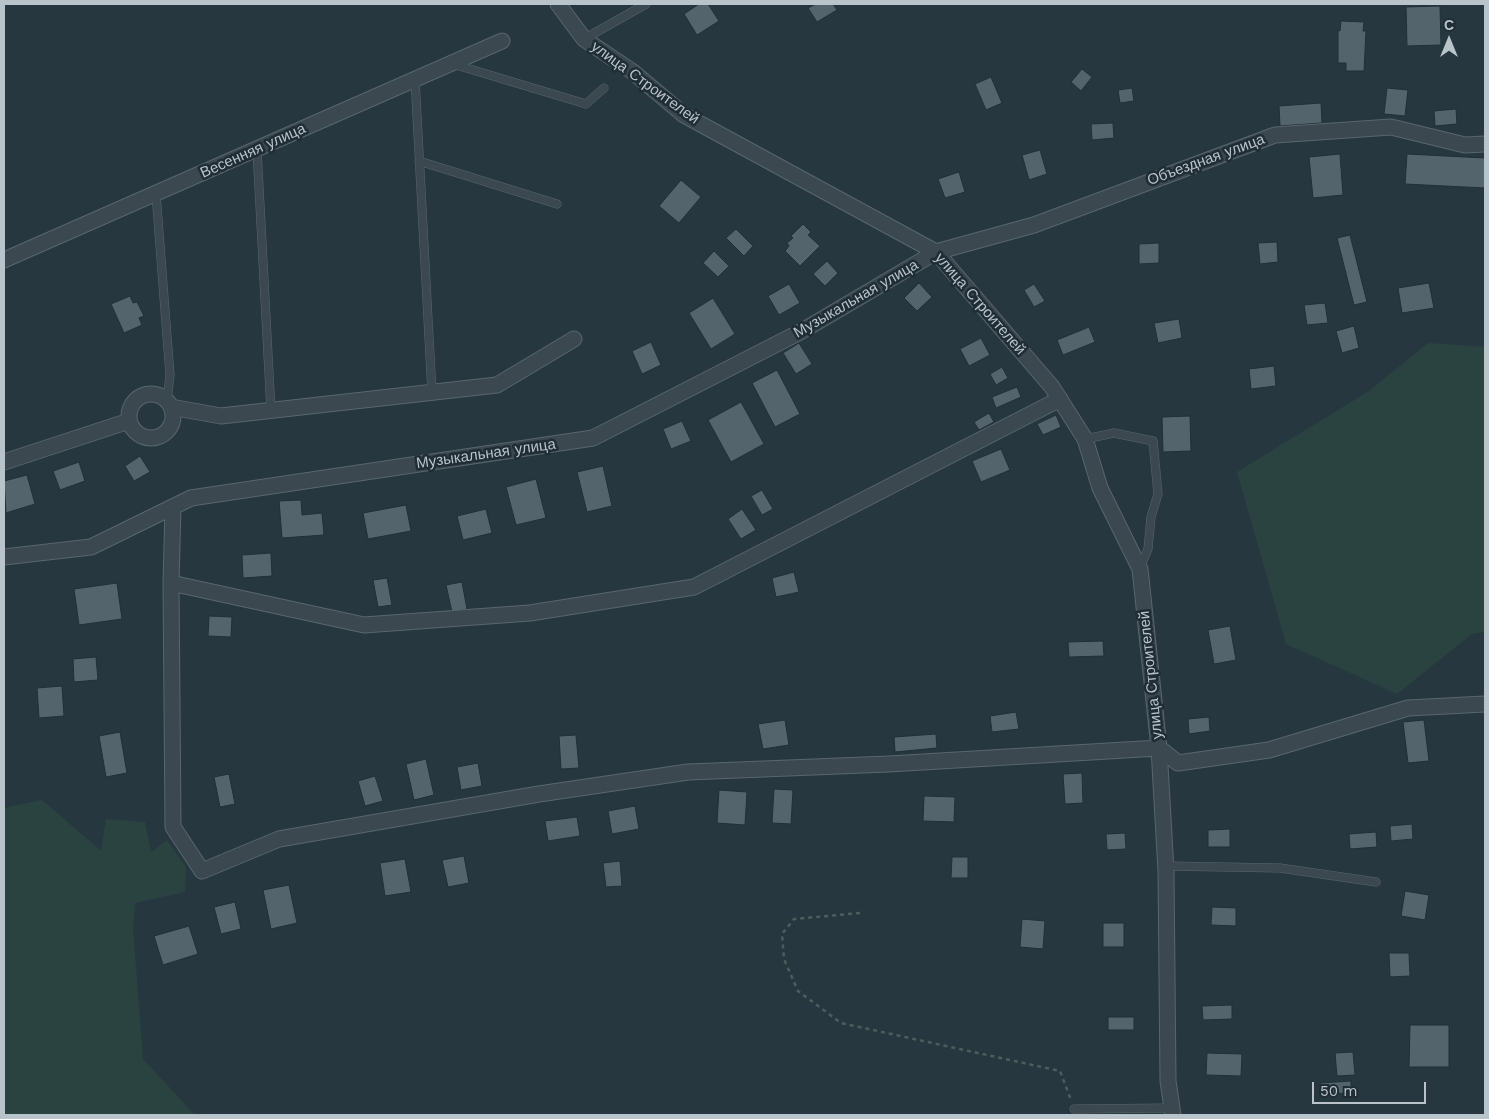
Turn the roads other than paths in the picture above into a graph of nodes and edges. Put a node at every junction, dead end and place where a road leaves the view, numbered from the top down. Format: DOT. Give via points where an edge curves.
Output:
graph roads {
  1 [pos="558,4"];
  2 [pos="646,4"];
  3 [pos="584,39"];
  4 [pos="502,41"];
  5 [pos="451,64"];
  6 [pos="415,80"];
  7 [pos="604,88"];
  8 [pos="1485,144"];
  9 [pos="257,150"];
  10 [pos="419,161"];
  11 [pos="156,194"];
  12 [pos="557,204"];
  13 [pos="936,252"];
  14 [pos="4,260"];
  15 [pos="574,339"];
  16 [pos="432,393"];
  17 [pos="1060,399"];
  18 [pos="169,404"];
  19 [pos="271,411"];
  20 [pos="130,421"];
  21 [pos="1085,439"];
  22 [pos="4,462"];
  23 [pos="173,507"];
  24 [pos="4,557"];
  25 [pos="1140,570"];
  26 [pos="171,583"];
  27 [pos="1485,704"];
  28 [pos="1159,748"];
  29 [pos="1165,866"];
  30 [pos="1376,882"];
  31 [pos="1074,1109"];
  32 [pos="1173,1112"];
  1 -- 3 [label="street, улица Строителей"];
  2 -- 3 [label="lane"];
  3 -- 13 [label="street, улица Строителей" via="633,72 684,115"];
  4 -- 5 [label="street, Весенняя улица"];
  5 -- 6 [label="street, Весенняя улица"];
  5 -- 7 [label="lane" via="586,104"];
  6 -- 9 [label="street, Весенняя улица"];
  6 -- 10 [label="lane"];
  8 -- 13 [label="street, Объездная улица" via="1465,145 1391,127 1275,135 1034,225"];
  9 -- 11 [label="street, Весенняя улица"];
  9 -- 19 [label="lane"];
  10 -- 12 [label="lane"];
  10 -- 16 [label="lane"];
  11 -- 14 [label="street, Весенняя улица"];
  11 -- 18 [label="lane" via="170,375"];
  13 -- 17 [label="street, улица Строителей"];
  13 -- 23 [label="street, Музыкальная улица" via="802,331 593,438 191,498"];
  15 -- 16 [label="street" via="497,385"];
  16 -- 19 [label="street"];
  17 -- 21 [label="street, улица Строителей"];
  17 -- 26 [label="street" via="694,587 530,613 364,625"];
  18 -- 19 [label="street" via="221,416"];
  18 -- 20 [label="street" via="155,394 141,396 131,406"];
  18 -- 20 [label="street" via="172,421 158,437 137,433"];
  20 -- 22 [label="street"];
  21 -- 25 [label="street, улица Строителей" via="1100,488"];
  21 -- 25 [label="lane" via="1114,433 1153,441 1158,494 1151,517 1148,549"];
  23 -- 24 [label="street, Музыкальная улица" via="91,547"];
  23 -- 26 [label="street"];
  25 -- 28 [label="street, улица Строителей"];
  26 -- 28 [label="street" via="173,827 202,871 279,839 688,772"];
  27 -- 28 [label="street" via="1408,708 1269,750 1178,763"];
  28 -- 29 [label="street, улица Строителей"];
  29 -- 30 [label="lane" via="1280,868"];
  29 -- 32 [label="street, улица Строителей" via="1168,1081"];
  31 -- 32 [label="lane"];
}
